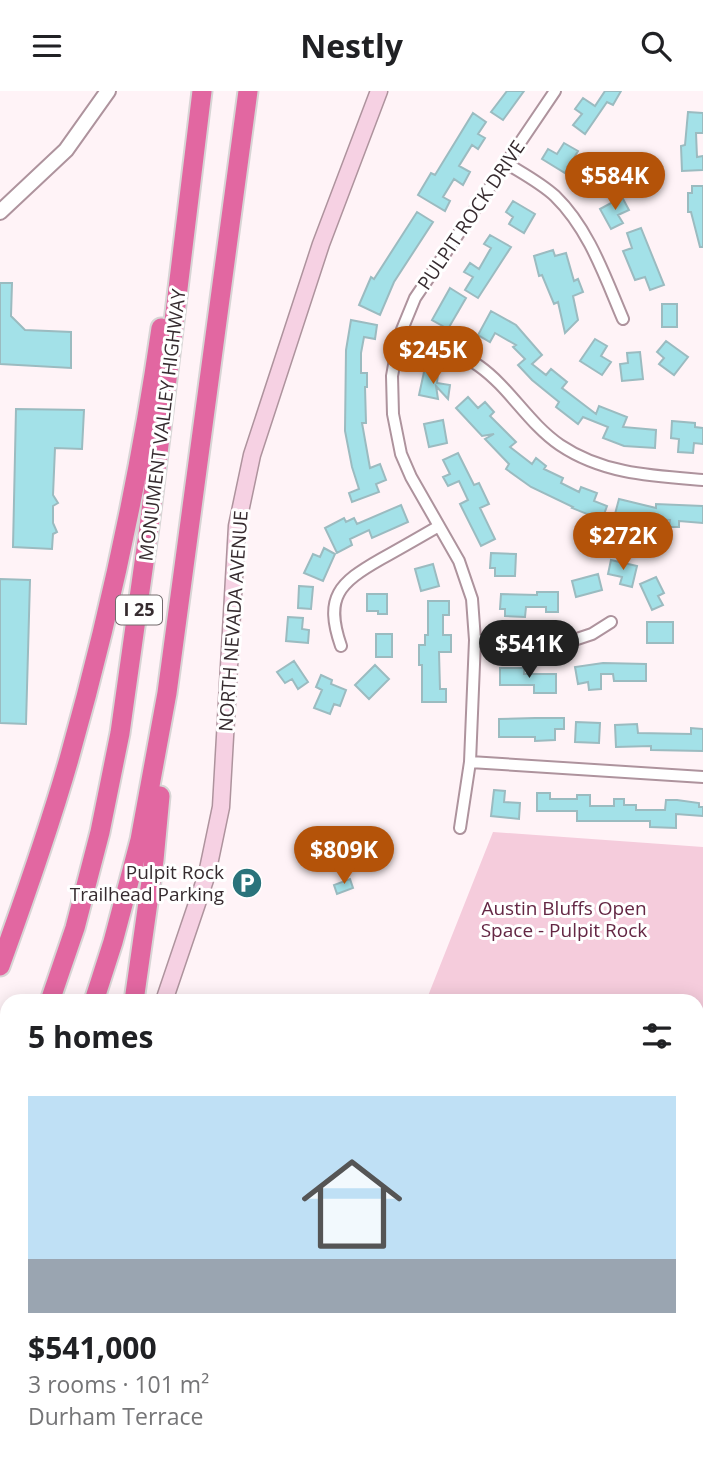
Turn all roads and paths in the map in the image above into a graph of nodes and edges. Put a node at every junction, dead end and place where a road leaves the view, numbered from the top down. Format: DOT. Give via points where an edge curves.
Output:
graph roads {
  1 [pos="108,91"];
  2 [pos="202,91"];
  3 [pos="247,91"];
  4 [pos="379,91"];
  5 [pos="555,91"];
  6 [pos="506,163"];
  7 [pos="0,212"];
  8 [pos="188,212"];
  9 [pos="623,319"];
  10 [pos="399,337"];
  11 [pos="703,481"];
  12 [pos="439,526"];
  13 [pos="611,622"];
  14 [pos="475,640"];
  15 [pos="341,646"];
  16 [pos="173,653"];
  17 [pos="470,762"];
  18 [pos="703,777"];
  19 [pos="460,828"];
  20 [pos="0,966"];
  21 [pos="52,994"];
  22 [pos="96,994"];
  23 [pos="135,994"];
  24 [pos="166,994"];
  1 -- 7 [label="street" via="66,149"];
  2 -- 8 [label="highway, MONUMENT VALLEY HIGHWAY / I 25"];
  3 -- 16 [label="highway, MONUMENT VALLEY HIGHWAY / I 25"];
  4 -- 24 [label="main road, NORTH NEVADA AVENUE" via="321,244 252,456 237,527 221,807 207,874"];
  5 -- 6 [label="street, PULPIT ROCK DRIVE"];
  6 -- 9 [label="street" via="554,195 578,224"];
  6 -- 10 [label="street, PULPIT ROCK DRIVE" via="415,297"];
  8 -- 20 [label="highway" via="172,259 138,473 100,639 69,759"];
  8 -- 21 [label="highway, MONUMENT VALLEY HIGHWAY / I 25" via="120,733 100,832"];
  10 -- 11 [label="street" via="450,351 480,366 547,435 577,455 633,474"];
  10 -- 12 [label="street, PULPIT ROCK DRIVE" via="392,386 401,454"];
  12 -- 14 [label="street, PULPIT ROCK DRIVE" via="468,585"];
  12 -- 15 [label="street" via="347,581 334,610"];
  13 -- 14 [label="street" via="559,645"];
  14 -- 17 [label="street, PULPIT ROCK DRIVE"];
  16 -- 22 [label="highway, MONUMENT VALLEY HIGHWAY / I 25" via="140,840"];
  16 -- 23 [label="highway" via="154,860"];
  17 -- 18 [label="street"];
  17 -- 19 [label="street, PULPIT ROCK DRIVE"];
}
